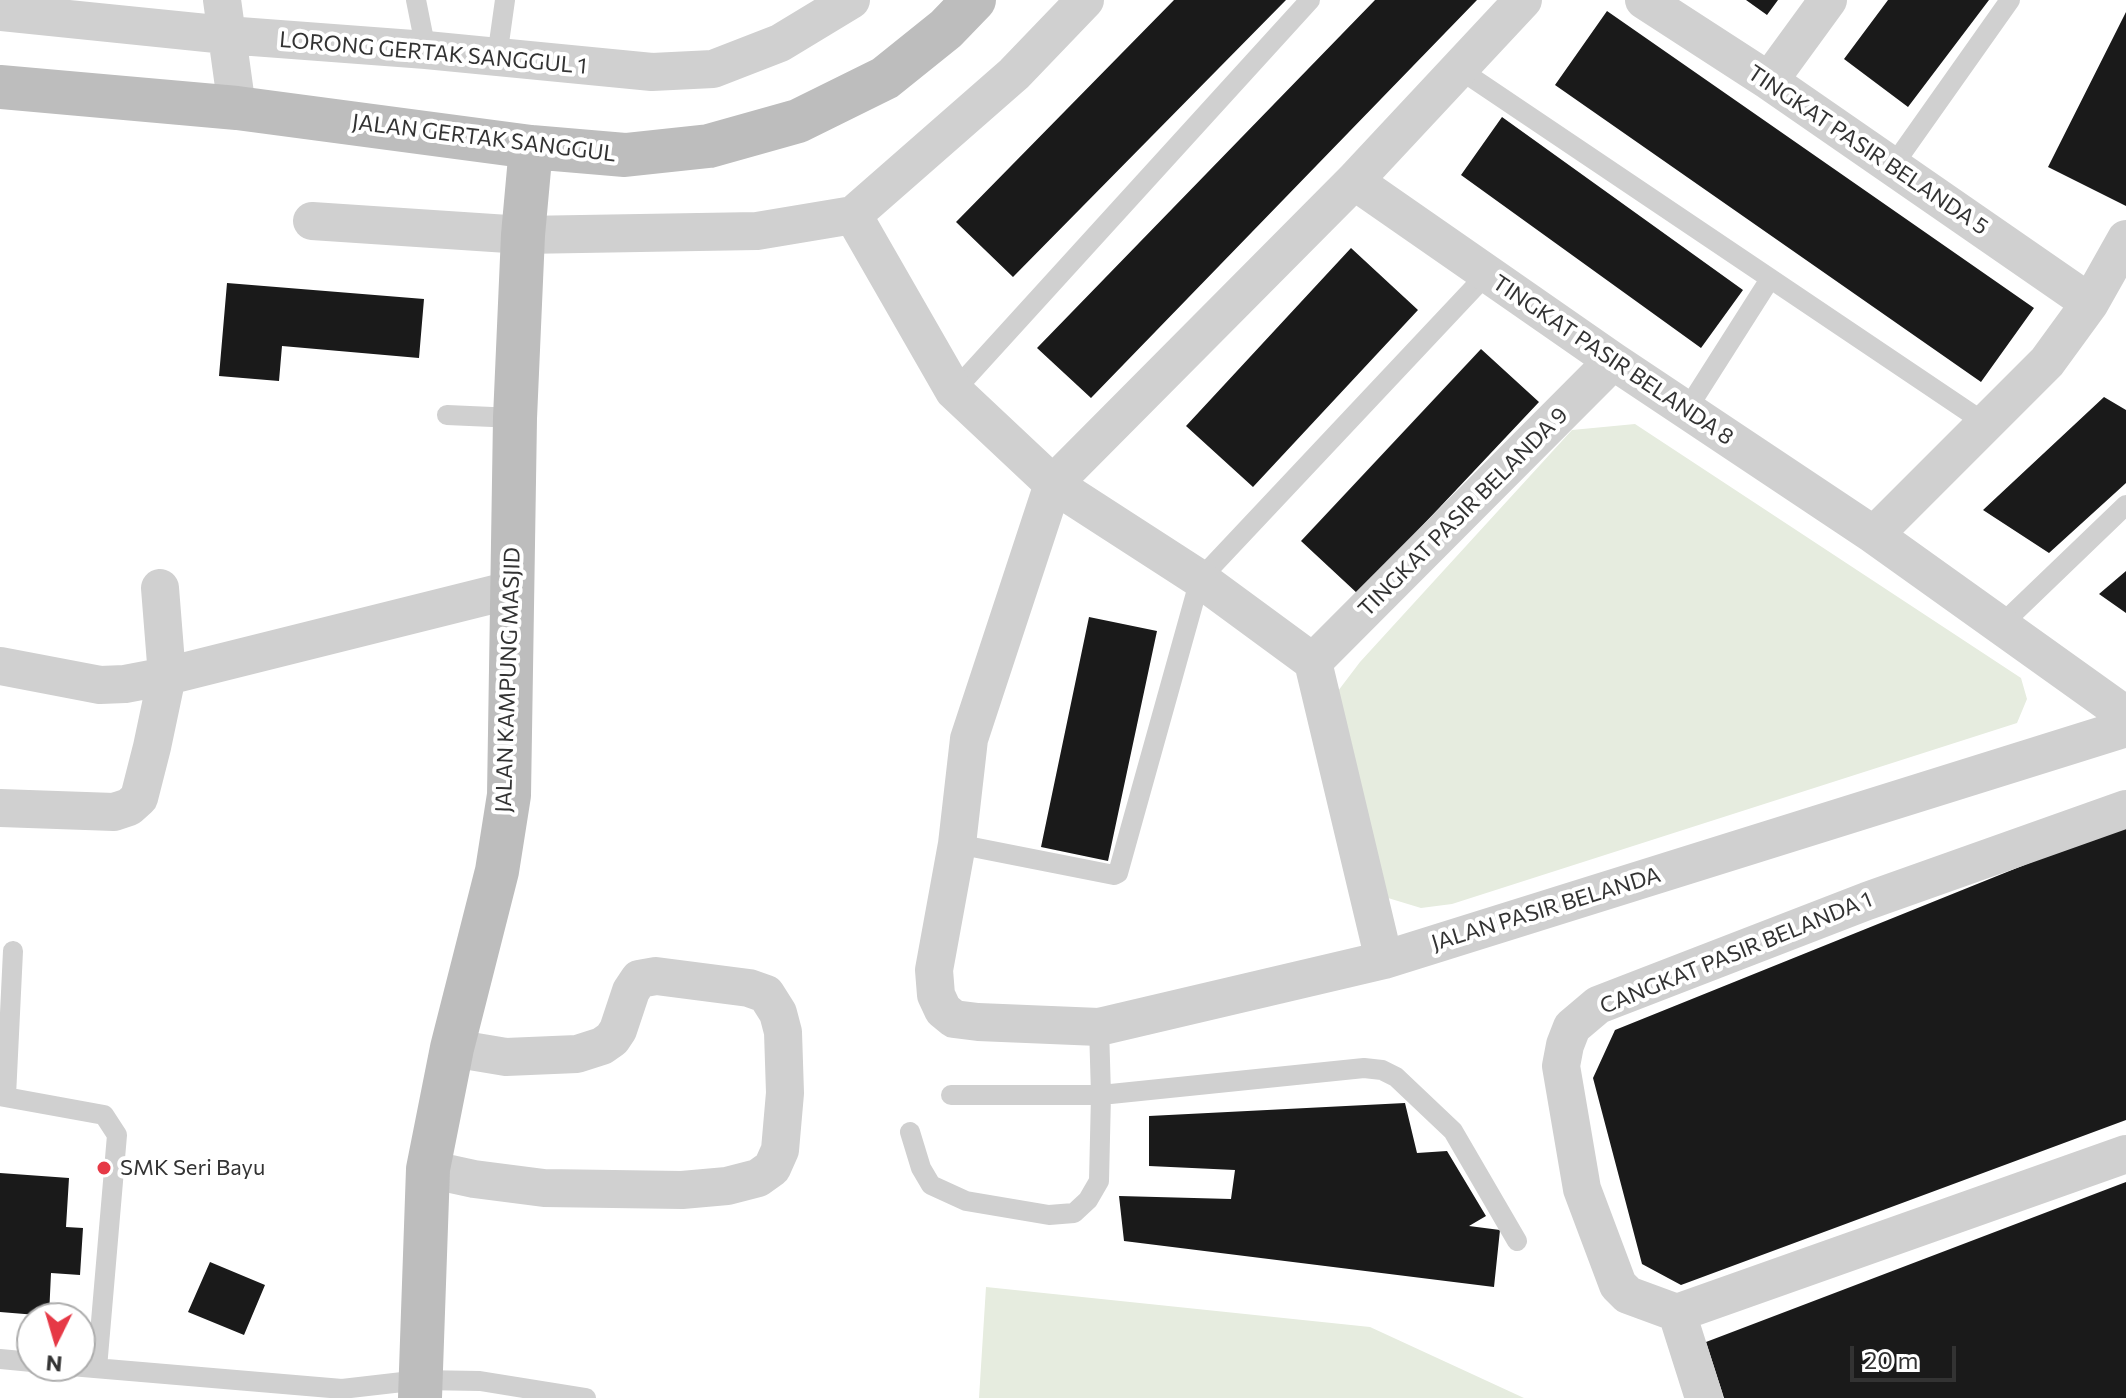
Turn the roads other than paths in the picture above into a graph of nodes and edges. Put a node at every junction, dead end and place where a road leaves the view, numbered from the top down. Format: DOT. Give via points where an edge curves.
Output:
graph roads {
  1 [pos="416,0"];
  2 [pos="505,0"];
  3 [pos="851,0"];
  4 [pos="974,0"];
  5 [pos="1085,0"];
  6 [pos="1310,0"];
  7 [pos="1523,0"];
  8 [pos="1644,0"];
  9 [pos="1828,0"];
  10 [pos="2010,0"];
  11 [pos="0,12"];
  12 [pos="224,18"];
  13 [pos="426,50"];
  14 [pos="497,57"];
  15 [pos="1459,69"];
  16 [pos="1769,81"];
  17 [pos="0,87"];
  18 [pos="237,108"];
  19 [pos="531,147"];
  20 [pos="1892,167"];
  21 [pos="1354,181"];
  22 [pos="853,215"];
  23 [pos="312,221"];
  24 [pos="523,235"];
  25 [pos="2126,239"];
  26 [pos="1487,274"];
  27 [pos="1770,279"];
  28 [pos="2090,303"];
  29 [pos="1613,361"];
  30 [pos="954,391"];
  31 [pos="1686,411"];
  32 [pos="447,415"];
  33 [pos="515,418"];
  34 [pos="1985,423"];
  35 [pos="1053,484"];
  36 [pos="2126,505"];
  37 [pos="1874,535"];
  38 [pos="1200,579"];
  39 [pos="160,588"];
  40 [pos="511,590"];
  41 [pos="2000,626"];
  42 [pos="1313,662"];
  43 [pos="0,666"];
  44 [pos="167,676"];
  45 [pos="2126,715"];
  46 [pos="2126,728"];
  47 [pos="0,808"];
  48 [pos="2126,809"];
  49 [pos="957,844"];
  50 [pos="13,951"];
  51 [pos="1384,960"];
  52 [pos="1099,1027"];
  53 [pos="452,1048"];
  54 [pos="951,1095"];
  55 [pos="1101,1095"];
  56 [pos="3,1096"];
  57 [pos="910,1132"];
  58 [pos="2126,1154"];
  59 [pos="428,1169"];
  60 [pos="1517,1241"];
  61 [pos="1677,1313"];
  62 [pos="97,1368"];
  63 [pos="245,1389"];
  64 [pos="420,1389"];
  65 [pos="342,1393"];
  66 [pos="586,1398"];
  67 [pos="1704,1398"];
  1 -- 13 [label="lane"];
  2 -- 14 [label="lane"];
  3 -- 14 [label="street, LORONG GERTAK SANGGUL 1" via="780,43 713,69 652,72"];
  4 -- 19 [label="street, JALAN GERTAK SANGGUL" via="885,78 798,121 709,146 625,155"];
  5 -- 22 [label="street" via="1014,74"];
  6 -- 30 [label="lane"];
  7 -- 15 [label="street"];
  8 -- 16 [label="street, TINGKAT PASIR BELANDA 5"];
  9 -- 16 [label="street"];
  10 -- 20 [label="lane"];
  11 -- 12 [label="street, LORONG GERTAK SANGGUL 1"];
  12 -- 13 [label="street, LORONG GERTAK SANGGUL 1"];
  12 -- 18 [label="street"];
  13 -- 14 [label="street, LORONG GERTAK SANGGUL 1"];
  15 -- 21 [label="street"];
  15 -- 27 [label="lane"];
  16 -- 20 [label="street, TINGKAT PASIR BELANDA 5"];
  17 -- 18 [label="street, JALAN GERTAK SANGGUL"];
  18 -- 19 [label="street, JALAN GERTAK SANGGUL"];
  19 -- 24 [label="street, JALAN KAMPUNG MASJID"];
  20 -- 28 [label="street, TINGKAT PASIR BELANDA 5"];
  21 -- 26 [label="street, TINGKAT PASIR BELANDA 8"];
  21 -- 35 [label="street"];
  22 -- 24 [label="street" via="757,231"];
  22 -- 30 [label="street"];
  23 -- 24 [label="street"];
  24 -- 33 [label="street, JALAN KAMPUNG MASJID"];
  25 -- 28 [label="street"];
  26 -- 29 [label="street, TINGKAT PASIR BELANDA 8"];
  26 -- 38 [label="lane"];
  27 -- 31 [label="lane"];
  27 -- 34 [label="lane"];
  28 -- 34 [label="street" via="2047,362"];
  29 -- 31 [label="street, TINGKAT PASIR BELANDA 8"];
  29 -- 42 [label="street, TINGKAT PASIR BELANDA 9"];
  30 -- 35 [label="street"];
  31 -- 37 [label="street, TINGKAT PASIR BELANDA 8"];
  32 -- 33 [label="lane"];
  33 -- 40 [label="street, JALAN KAMPUNG MASJID"];
  34 -- 37 [label="street"];
  35 -- 38 [label="street"];
  35 -- 49 [label="street" via="969,739"];
  36 -- 41 [label="lane"];
  37 -- 41 [label="street, TINGKAT PASIR BELANDA 8"];
  38 -- 42 [label="street"];
  38 -- 49 [label="lane" via="1118,873"];
  39 -- 44 [label="street"];
  40 -- 44 [label="street"];
  40 -- 53 [label="street, JALAN KAMPUNG MASJID" via="509,795 497,871"];
  41 -- 45 [label="street, TINGKAT PASIR BELANDA 8"];
  42 -- 51 [label="street"];
  43 -- 44 [label="street" via="100,685"];
  44 -- 47 [label="street" via="139,798 129,807 114,812"];
  46 -- 51 [label="street, JALAN PASIR BELANDA"];
  48 -- 61 [label="street, CANGKAT PASIR BELANDA 1" via="1598,1005 1572,1027 1561,1066 1582,1189 1618,1285 1628,1295"];
  49 -- 52 [label="street, JALAN PASIR BELANDA" via="934,970 943,1010 954,1019"];
  50 -- 56 [label="lane"];
  51 -- 52 [label="street, JALAN PASIR BELANDA"];
  52 -- 55 [label="lane"];
  53 -- 59 [label="street, JALAN KAMPUNG MASJID"];
  53 -- 59 [label="street" via="506,1057 577,1054 612,1039 639,979 656,976 749,988 766,994 783,1032 780,1150 772,1168 758,1178 682,1190 544,1188"];
  54 -- 55 [label="lane"];
  55 -- 57 [label="lane" via="1099,1181 1074,1213 1049,1215 966,1201 931,1185"];
  55 -- 60 [label="lane" via="1382,1070 1453,1131"];
  56 -- 62 [label="lane" via="104,1115 117,1135"];
  58 -- 61 [label="street"];
  59 -- 64 [label="street, JALAN KAMPUNG MASJID"];
  61 -- 67 [label="street"];
  62 -- 63 [label="lane"];
  63 -- 65 [label="lane"];
  64 -- 65 [label="lane"];
  64 -- 66 [label="lane" via="480,1381"];
}
